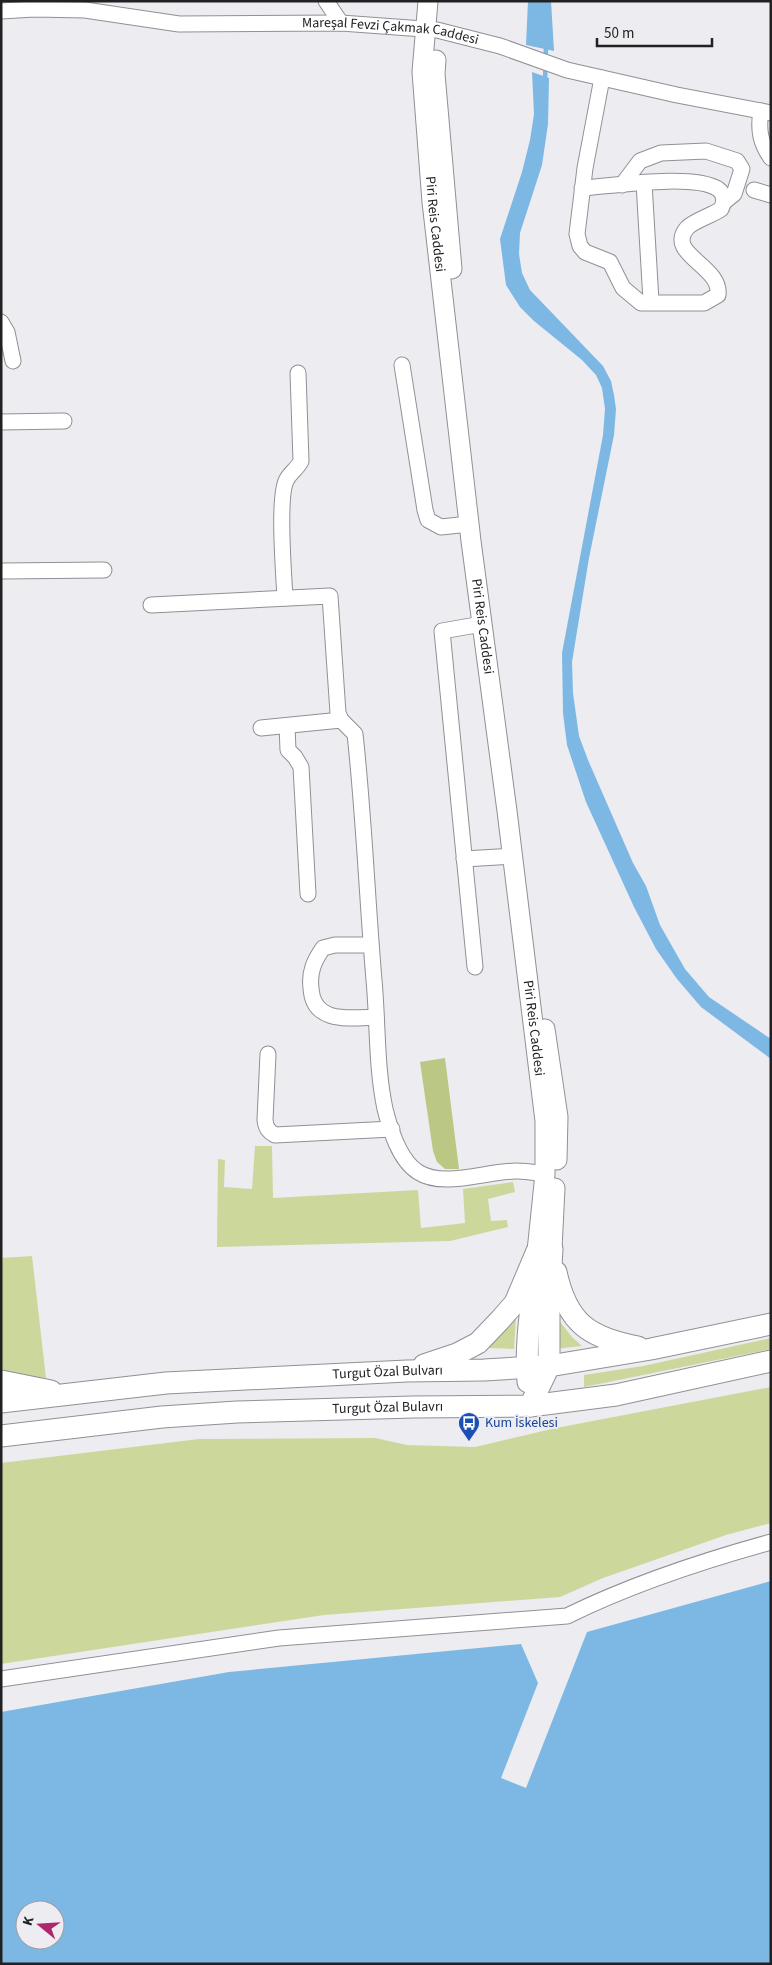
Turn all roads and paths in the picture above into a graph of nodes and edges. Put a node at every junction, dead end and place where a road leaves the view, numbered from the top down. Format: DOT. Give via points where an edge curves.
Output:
graph roads {
  1 [pos="326,1"];
  2 [pos="428,1"];
  3 [pos="438,1"];
  4 [pos="100,7"];
  5 [pos="1,11"];
  6 [pos="341,23"];
  7 [pos="432,29"];
  8 [pos="602,78"];
  9 [pos="766,112"];
  10 [pos="771,158"];
  11 [pos="644,183"];
  12 [pos="622,185"];
  13 [pos="582,188"];
  14 [pos="754,190"];
  15 [pos="771,194"];
  16 [pos="724,202"];
  17 [pos="651,301"];
  18 [pos="1,322"];
  19 [pos="13,361"];
  20 [pos="402,365"];
  21 [pos="298,373"];
  22 [pos="64,421"];
  23 [pos="1,422"];
  24 [pos="469,524"];
  25 [pos="104,570"];
  26 [pos="1,571"];
  27 [pos="285,598"];
  28 [pos="151,605"];
  29 [pos="482,624"];
  30 [pos="341,720"];
  31 [pos="287,726"];
  32 [pos="261,728"];
  33 [pos="512,856"];
  34 [pos="464,859"];
  35 [pos="308,894"];
  36 [pos="371,945"];
  37 [pos="475,967"];
  38 [pos="376,1017"];
  39 [pos="268,1054"];
  40 [pos="392,1129"];
  41 [pos="545,1174"];
  42 [pos="545,1250"];
  43 [pos="771,1324"];
  44 [pos="651,1349"];
  45 [pos="771,1361"];
  46 [pos="549,1366"];
  47 [pos="527,1368"];
  48 [pos="407,1371"];
  49 [pos="1,1381"];
  50 [pos="71,1395"];
  51 [pos="1,1402"];
  52 [pos="530,1406"];
  53 [pos="1,1436"];
  54 [pos="771,1542"];
  55 [pos="1,1679"];
  1 -- 6 [label="street"];
  2 -- 7 [label="main road, Piri Reis Caddesi"];
  3 -- 7 [label="main road, Piri Reis Caddesi"];
  4 -- 5 [label="street, Mareşal Fevzi Çakmak Caddesi"];
  4 -- 6 [label="street, Mareşal Fevzi Çakmak Caddesi" via="179,24"];
  6 -- 7 [label="street, Mareşal Fevzi Çakmak Caddesi"];
  7 -- 8 [label="street, Mareşal Fevzi Çakmak Caddesi"];
  7 -- 24 [label="main road, Piri Reis Caddesi" via="422,72 432,202"];
  7 -- 42 [label="main road, Piri Reis Caddesi" via="452,276 498,690 558,1118"];
  8 -- 9 [label="street, Mareşal Fevzi Çakmak Caddesi"];
  8 -- 13 [label="street"];
  9 -- 10 [label="street" via="758,125 761,141"];
  11 -- 12 [label="street"];
  11 -- 16 [label="street" via="681,180 708,185 719,190"];
  11 -- 17 [label="street"];
  12 -- 13 [label="street"];
  12 -- 16 [label="street" via="640,161 661,153 706,151 737,161 742,169 734,194"];
  13 -- 17 [label="street" via="577,234 580,246 585,252 610,262 623,288 638,301"];
  14 -- 15 [label="street"];
  16 -- 17 [label="street" via="721,209 688,227 682,237 690,256 713,276 719,287 718,295 704,302 688,304"];
  18 -- 19 [label="street" via="7,332"];
  20 -- 24 [label="street" via="428,520 441,528"];
  21 -- 27 [label="street" via="301,461 286,479 282,505"];
  22 -- 23 [label="street"];
  24 -- 29 [label="main road, Piri Reis Caddesi"];
  25 -- 26 [label="street"];
  27 -- 28 [label="street"];
  27 -- 30 [label="street" via="330,596"];
  29 -- 33 [label="main road, Piri Reis Caddesi"];
  29 -- 34 [label="street" via="442,631"];
  30 -- 31 [label="street"];
  30 -- 36 [label="street" via="355,734"];
  31 -- 32 [label="street"];
  31 -- 35 [label="street" via="288,750 301,768"];
  33 -- 34 [label="street"];
  33 -- 41 [label="main road, Piri Reis Caddesi" via="545,1121"];
  34 -- 37 [label="street"];
  36 -- 38 [label="street"];
  36 -- 38 [label="street" via="323,948 310,976 311,995 316,1008 325,1014"];
  38 -- 40 [label="street" via="380,1078"];
  39 -- 40 [label="street" via="265,1120 270,1132 275,1135"];
  40 -- 41 [label="street" via="410,1166 425,1175 459,1178 519,1171"];
  41 -- 42 [label="main road, Piri Reis Caddesi"];
  42 -- 44 [label="highway" via="569,1311 581,1324 616,1343"];
  42 -- 46 [label="highway"];
  42 -- 47 [label="highway"];
  42 -- 48 [label="highway" via="515,1303 478,1343 457,1354"];
  43 -- 44 [label="highway, Turgut Özal Bulvarı"];
  44 -- 46 [label="highway, Turgut Özal Bulvarı"];
  45 -- 52 [label="highway, Turgut Özal Bulavrı" via="616,1395"];
  46 -- 47 [label="highway, Turgut Özal Bulvarı"];
  46 -- 52 [label="highway"];
  47 -- 48 [label="highway, Turgut Özal Bulvarı"];
  47 -- 52 [label="highway"];
  48 -- 50 [label="highway, Turgut Özal Bulvarı" via="166,1383"];
  49 -- 50 [label="highway"];
  50 -- 51 [label="highway, Turgut Özal Bulvarı"];
  52 -- 53 [label="highway, Turgut Özal Bulavrı" via="237,1412"];
  54 -- 55 [label="street" via="704,1562 567,1616 279,1638"];
}
